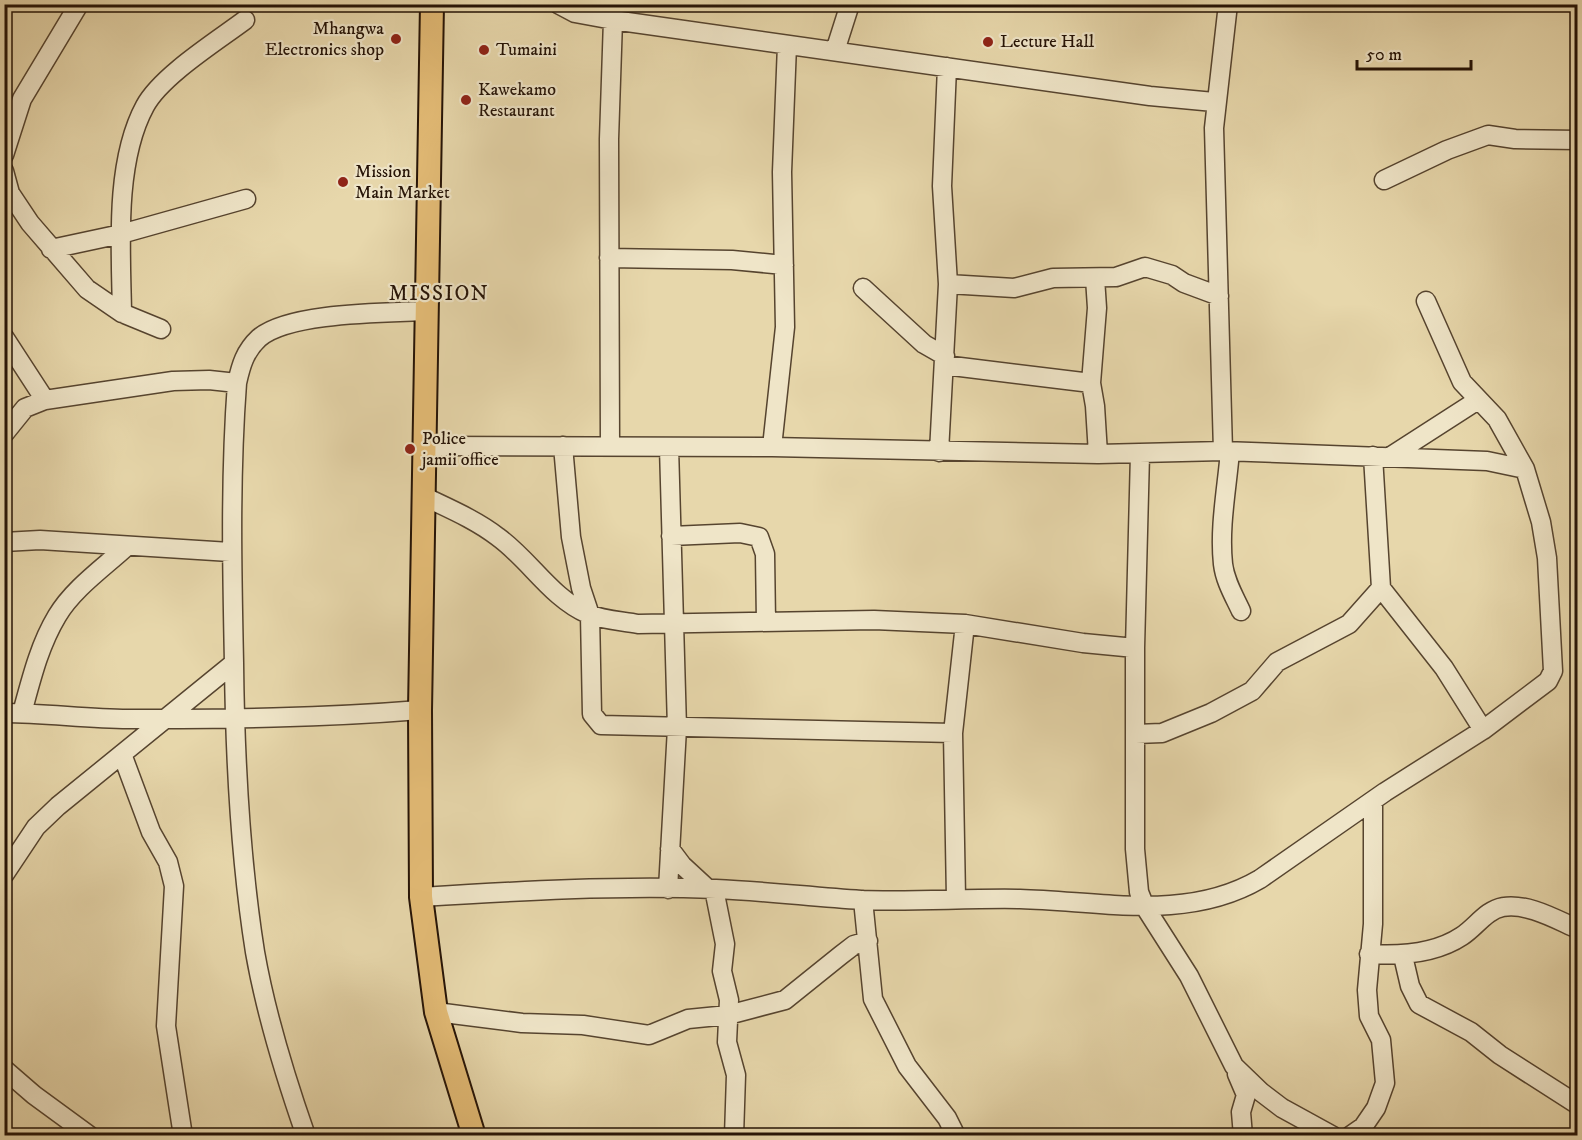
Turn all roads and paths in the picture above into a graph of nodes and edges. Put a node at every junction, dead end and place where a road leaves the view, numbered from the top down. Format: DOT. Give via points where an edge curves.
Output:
graph roads {
  1 [pos="80,4"];
  2 [pos="432,4"];
  3 [pos="558,4"];
  4 [pos="850,4"];
  5 [pos="1227,4"];
  6 [pos="245,20"];
  7 [pos="613,20"];
  8 [pos="787,45"];
  9 [pos="836,51"];
  10 [pos="947,67"];
  11 [pos="1214,102"];
  12 [pos="1578,140"];
  13 [pos="4,155"];
  14 [pos="4,171"];
  15 [pos="1384,180"];
  16 [pos="246,199"];
  17 [pos="121,234"];
  18 [pos="51,249"];
  19 [pos="609,258"];
  20 [pos="784,266"];
  21 [pos="1095,278"];
  22 [pos="948,284"];
  23 [pos="863,288"];
  24 [pos="1219,296"];
  25 [pos="1426,301"];
  26 [pos="426,311"];
  27 [pos="122,313"];
  28 [pos="162,329"];
  29 [pos="4,337"];
  30 [pos="944,361"];
  31 [pos="237,383"];
  32 [pos="1091,383"];
  33 [pos="45,400"];
  34 [pos="1478,400"];
  35 [pos="4,434"];
  36 [pos="426,446"];
  37 [pos="563,446"];
  38 [pos="610,447"];
  39 [pos="669,447"];
  40 [pos="772,447"];
  41 [pos="1226,451"];
  42 [pos="939,452"];
  43 [pos="1098,454"];
  44 [pos="1140,454"];
  45 [pos="1382,456"];
  46 [pos="1525,469"];
  47 [pos="426,497"];
  48 [pos="671,536"];
  49 [pos="4,542"];
  50 [pos="126,546"];
  51 [pos="230,552"];
  52 [pos="1381,588"];
  53 [pos="1241,611"];
  54 [pos="590,615"];
  55 [pos="766,622"];
  56 [pos="674,624"];
  57 [pos="965,624"];
  58 [pos="1135,648"];
  59 [pos="234,663"];
  60 [pos="420,710"];
  61 [pos="13,713"];
  62 [pos="170,717"];
  63 [pos="233,720"];
  64 [pos="677,728"];
  65 [pos="1483,730"];
  66 [pos="952,733"];
  67 [pos="1136,734"];
  68 [pos="122,754"];
  69 [pos="1373,801"];
  70 [pos="670,849"];
  71 [pos="4,875"];
  72 [pos="668,889"];
  73 [pos="711,889"];
  74 [pos="421,897"];
  75 [pos="956,898"];
  76 [pos="863,900"];
  77 [pos="1145,907"];
  78 [pos="1578,929"];
  79 [pos="868,941"];
  80 [pos="1369,954"];
  81 [pos="1403,956"];
  82 [pos="436,1012"];
  83 [pos="728,1015"];
  84 [pos="1234,1066"];
  85 [pos="4,1069"];
  86 [pos="1578,1105"];
  87 [pos="90,1136"];
  88 [pos="183,1136"];
  89 [pos="306,1136"];
  90 [pos="474,1136"];
  91 [pos="734,1136"];
  92 [pos="956,1136"];
  93 [pos="1243,1136"];
  94 [pos="1333,1136"];
  95 [pos="1350,1136"];
  1 -- 13 [label="street" via="22,99"];
  2 -- 26 [label="main road"];
  3 -- 7 [label="street" via="575,13"];
  4 -- 9 [label="street"];
  5 -- 11 [label="street"];
  6 -- 17 [label="street" via="171,77 145,105 126,164"];
  7 -- 8 [label="street"];
  7 -- 19 [label="street"];
  8 -- 9 [label="street"];
  8 -- 20 [label="street" via="782,172"];
  9 -- 10 [label="street"];
  10 -- 11 [label="street"];
  10 -- 22 [label="street" via="942,186"];
  11 -- 24 [label="street"];
  12 -- 15 [label="street" via="1488,135"];
  14 -- 18 [label="street" via="10,193"];
  16 -- 17 [label="street"];
  17 -- 18 [label="street"];
  17 -- 27 [label="street"];
  18 -- 27 [label="street" via="87,289"];
  19 -- 20 [label="street" via="732,260"];
  19 -- 38 [label="street"];
  20 -- 40 [label="street" via="785,327"];
  21 -- 22 [label="street" via="1053,278 999,289"];
  21 -- 24 [label="street" via="1145,267"];
  21 -- 32 [label="street" via="1097,308"];
  22 -- 30 [label="street"];
  23 -- 30 [label="street"];
  24 -- 41 [label="street"];
  25 -- 34 [label="street" via="1462,382"];
  26 -- 31 [label="street" via="355,314 286,325 260,337 243,357"];
  26 -- 36 [label="main road"];
  27 -- 28 [label="street"];
  29 -- 33 [label="street"];
  30 -- 32 [label="street"];
  30 -- 42 [label="street"];
  31 -- 33 [label="street" via="172,381"];
  31 -- 51 [label="street"];
  32 -- 43 [label="street"];
  33 -- 35 [label="street" via="25,408"];
  34 -- 45 [label="street"];
  34 -- 46 [label="street" via="1497,419"];
  36 -- 37 [label="street"];
  36 -- 47 [label="main road"];
  37 -- 38 [label="street"];
  37 -- 54 [label="street" via="571,537"];
  38 -- 39 [label="street"];
  39 -- 40 [label="street"];
  39 -- 48 [label="street"];
  40 -- 42 [label="street"];
  41 -- 44 [label="street"];
  41 -- 45 [label="street"];
  41 -- 53 [label="street" via="1223,565"];
  42 -- 43 [label="street"];
  43 -- 44 [label="street"];
  44 -- 58 [label="street"];
  45 -- 46 [label="street" via="1487,461"];
  45 -- 52 [label="street"];
  46 -- 65 [label="street" via="1547,558 1554,671 1548,681"];
  47 -- 54 [label="street" via="499,537 554,591"];
  47 -- 60 [label="main road"];
  48 -- 55 [label="street" via="740,533 759,537 765,554"];
  48 -- 56 [label="street"];
  49 -- 50 [label="street" via="40,540"];
  50 -- 51 [label="street"];
  50 -- 61 [label="street" via="58,615"];
  51 -- 59 [label="street"];
  52 -- 65 [label="street" via="1444,668"];
  52 -- 67 [label="street" via="1349,624 1277,662 1252,692 1162,733"];
  54 -- 56 [label="street" via="638,624"];
  54 -- 64 [label="street" via="592,714 601,725"];
  55 -- 56 [label="street"];
  55 -- 57 [label="street" via="874,620"];
  56 -- 64 [label="street"];
  57 -- 58 [label="street"];
  57 -- 66 [label="street"];
  58 -- 67 [label="street"];
  59 -- 62 [label="street"];
  59 -- 63 [label="street"];
  60 -- 63 [label="street"];
  60 -- 74 [label="main road"];
  61 -- 62 [label="street" via="129,719"];
  62 -- 63 [label="street"];
  62 -- 68 [label="street"];
  63 -- 89 [label="street" via="256,954 271,1026"];
  64 -- 66 [label="street"];
  64 -- 70 [label="street"];
  65 -- 69 [label="street"];
  66 -- 75 [label="street"];
  67 -- 77 [label="street" via="1136,877"];
  68 -- 71 [label="street" via="36,828"];
  68 -- 88 [label="street" via="147,822 168,862 174,886 166,1026"];
  69 -- 77 [label="street" via="1241,890 1189,904"];
  69 -- 80 [label="street" via="1373,924"];
  70 -- 72 [label="street"];
  70 -- 73 [label="street" via="682,865"];
  72 -- 73 [label="street"];
  72 -- 74 [label="street"];
  73 -- 76 [label="street"];
  73 -- 83 [label="street" via="723,924 722,971 729,1000"];
  74 -- 82 [label="main road"];
  75 -- 76 [label="street"];
  75 -- 77 [label="street"];
  76 -- 79 [label="street"];
  77 -- 84 [label="street" via="1182,963"];
  78 -- 81 [label="street" via="1527,908 1503,908 1486,915 1460,938"];
  79 -- 83 [label="street" via="854,945 785,1000"];
  79 -- 92 [label="street" via="873,999 907,1066"];
  80 -- 81 [label="street"];
  80 -- 95 [label="street" via="1370,1016 1381,1040 1385,1083 1376,1108 1363,1127"];
  81 -- 86 [label="street" via="1419,1004 1471,1032"];
  82 -- 83 [label="street" via="649,1035 688,1018"];
  82 -- 90 [label="main road"];
  83 -- 91 [label="street" via="727,1042 736,1075"];
  84 -- 93 [label="street" via="1246,1095 1241,1112"];
  84 -- 94 [label="street" via="1282,1108"];
  85 -- 87 [label="street"];
}
